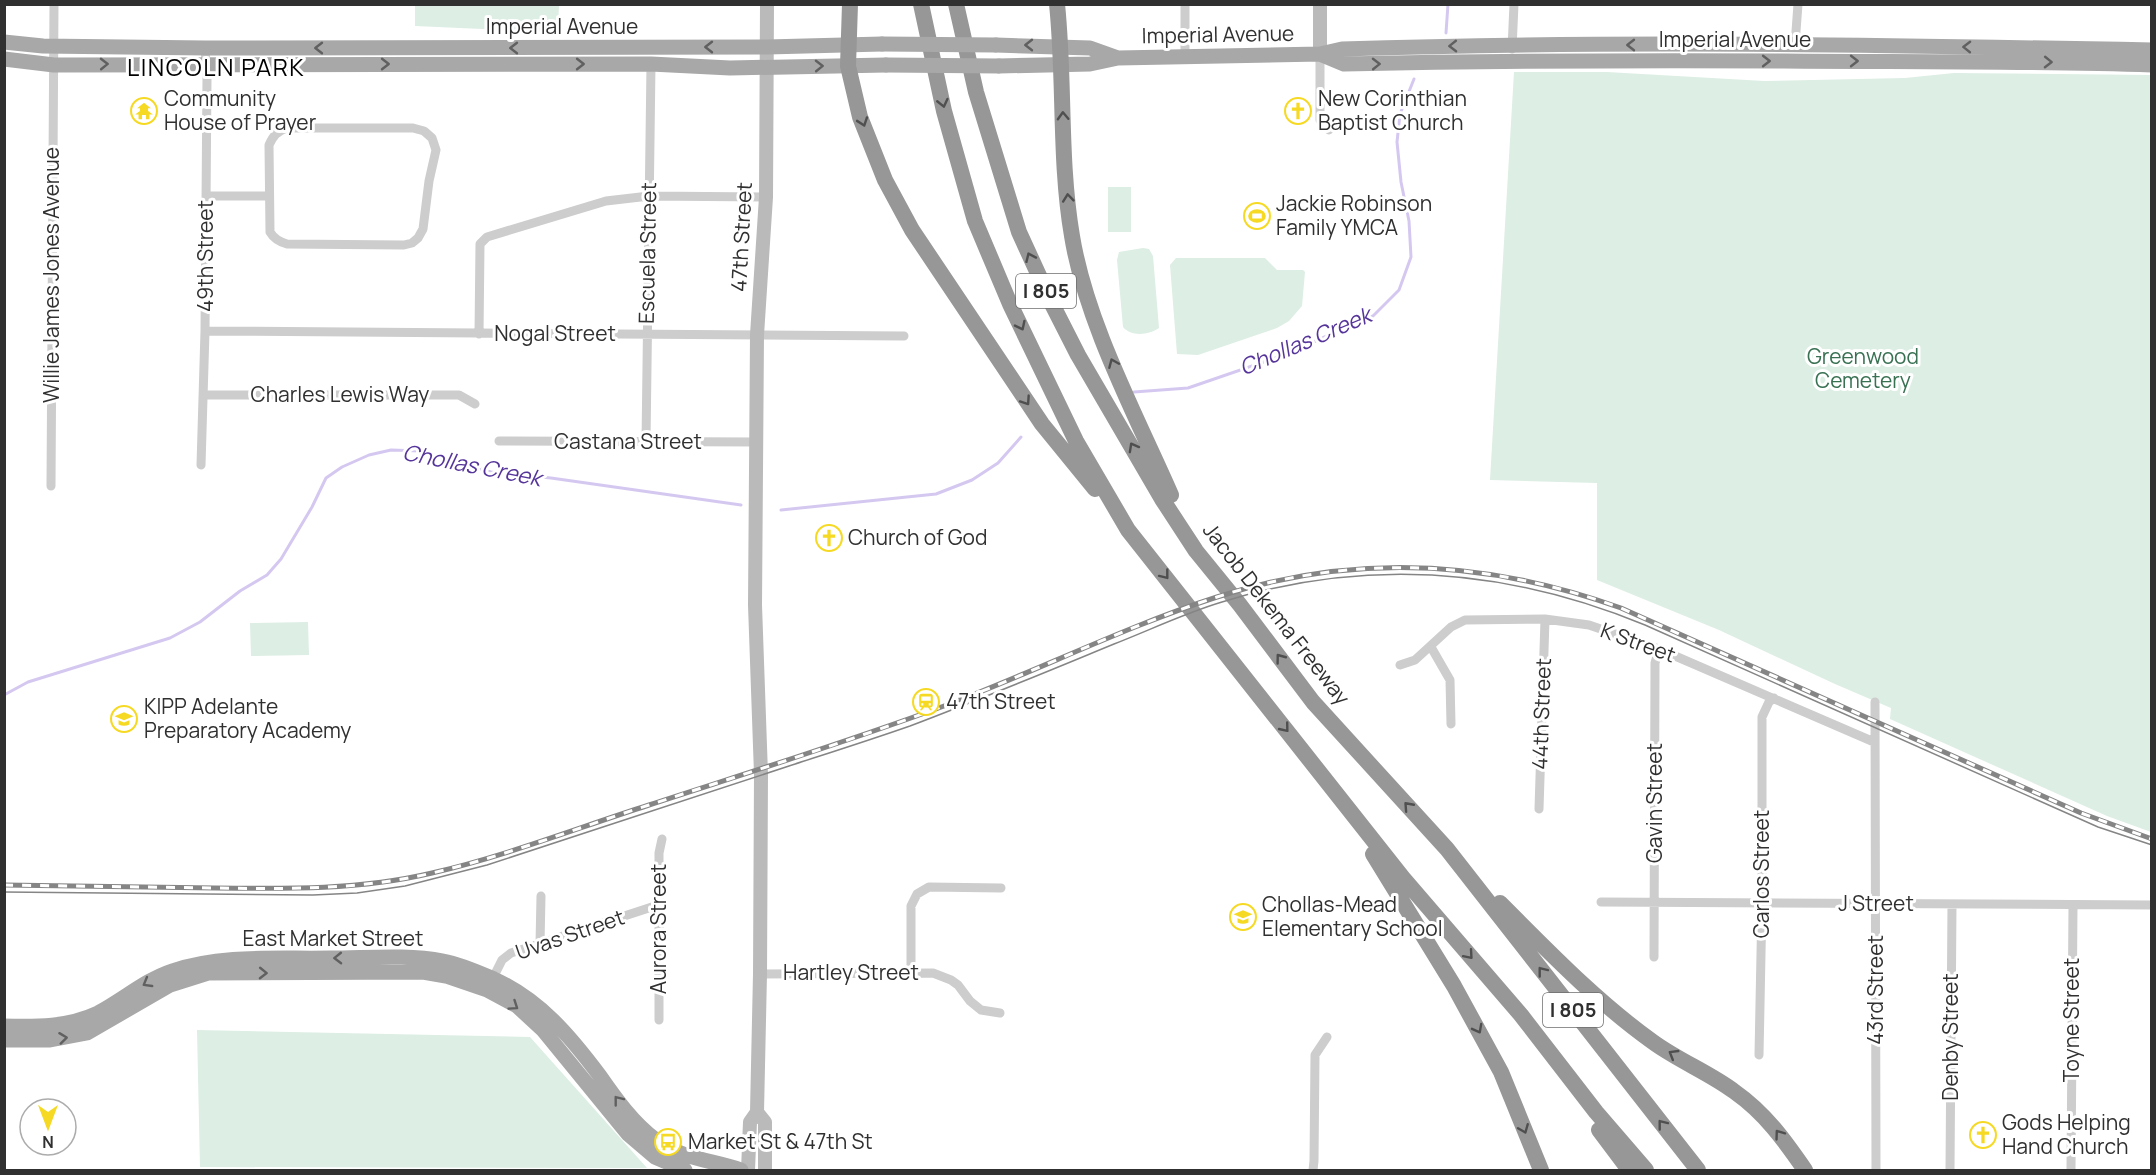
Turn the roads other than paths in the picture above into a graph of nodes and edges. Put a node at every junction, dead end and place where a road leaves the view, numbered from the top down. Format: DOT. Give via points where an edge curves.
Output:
graph roads {
  1 [pos="54,4"];
  2 [pos="768,4"];
  3 [pos="850,4"];
  4 [pos="921,4"];
  5 [pos="956,4"];
  6 [pos="1058,4"];
  7 [pos="1185,4"];
  8 [pos="1320,4"];
  9 [pos="1514,4"];
  10 [pos="1798,4"];
  11 [pos="4,42"];
  12 [pos="850,44"];
  13 [pos="1512,44"];
  14 [pos="1795,45"];
  15 [pos="54,46"];
  16 [pos="1062,46"];
  17 [pos="767,47"];
  18 [pos="2151,50"];
  19 [pos="1320,54"];
  20 [pos="205,56"];
  21 [pos="2151,56"];
  22 [pos="1185,57"];
  23 [pos="1118,58"];
  24 [pos="4,59"];
  25 [pos="1510,60"];
  26 [pos="2085,63"];
  27 [pos="651,64"];
  28 [pos="54,65"];
  29 [pos="1062,65"];
  30 [pos="2151,65"];
  31 [pos="848,66"];
  32 [pos="767,67"];
  33 [pos="1329,130"];
  34 [pos="206,196"];
  35 [pos="269,196"];
  36 [pos="649,196"];
  37 [pos="766,197"];
  38 [pos="205,331"];
  39 [pos="479,334"];
  40 [pos="647,334"];
  41 [pos="757,335"];
  42 [pos="904,336"];
  43 [pos="203,395"];
  44 [pos="475,404"];
  45 [pos="499,441"];
  46 [pos="646,442"];
  47 [pos="757,442"];
  48 [pos="201,465"];
  49 [pos="51,486"];
  50 [pos="1128,530"];
  51 [pos="1196,551"];
  52 [pos="1545,619"];
  53 [pos="1431,647"];
  54 [pos="1659,649"];
  55 [pos="1400,665"];
  56 [pos="1774,698"];
  57 [pos="1875,702"];
  58 [pos="1451,724"];
  59 [pos="1874,742"];
  60 [pos="1326,779"];
  61 [pos="1539,809"];
  62 [pos="662,839"];
  63 [pos="1447,849"];
  64 [pos="1001,888"];
  65 [pos="541,896"];
  66 [pos="1601,902"];
  67 [pos="1654,903"];
  68 [pos="1762,903"];
  69 [pos="1875,904"];
  70 [pos="1952,904"];
  71 [pos="658,905"];
  72 [pos="2073,905"];
  73 [pos="2151,905"];
  74 [pos="540,944"];
  75 [pos="1654,957"];
  76 [pos="423,972"];
  77 [pos="911,973"];
  78 [pos="760,974"];
  79 [pos="493,978"];
  80 [pos="1000,1013"];
  81 [pos="1521,1015"];
  82 [pos="659,1020"];
  83 [pos="4,1026"];
  84 [pos="1327,1037"];
  85 [pos="4,1040"];
  86 [pos="1758,1055"];
  87 [pos="757,1112"];
  88 [pos="685,1170"];
  89 [pos="741,1170"];
  90 [pos="748,1170"];
  91 [pos="765,1170"];
  92 [pos="1312,1170"];
  93 [pos="1541,1170"];
  94 [pos="1629,1170"];
  95 [pos="1646,1170"];
  96 [pos="1698,1170"];
  97 [pos="1805,1170"];
  98 [pos="1876,1170"];
  99 [pos="1950,1170"];
  100 [pos="2071,1170"];
  1 -- 15 [label="street, Willie James Jones Avenue"];
  2 -- 17 [label="main road, 47th Street"];
  3 -- 12 [label="highway"];
  4 -- 50 [label="highway, I 805, one-way" via="944,111 975,221 1076,441"];
  51 -- 5 [label="highway, Jacob Dekema Freeway / I 805, one-way" via="1078,355 1019,232 976,92"];
  6 -- 16 [label="highway"];
  7 -- 22 [label="street"];
  8 -- 19 [label="main road"];
  9 -- 13 [label="street"];
  10 -- 14 [label="street"];
  11 -- 15 [label="main road, Imperial Avenue"];
  16 -- 12 [label="main road, Imperial Avenue, one-way, bridge"];
  12 -- 17 [label="main road, Imperial Avenue"];
  12 -- 31 [label="highway"];
  14 -- 13 [label="main road, Imperial Avenue, one-way"];
  13 -- 19 [label="main road, Imperial Avenue, one-way" via="1342,49"];
  13 -- 25 [label="street"];
  18 -- 14 [label="main road, Imperial Avenue, one-way"];
  15 -- 20 [label="main road, Imperial Avenue"];
  15 -- 28 [label="street, Willie James Jones Avenue"];
  16 -- 23 [label="main road, Imperial Avenue" via="1090,48"];
  16 -- 29 [label="highway"];
  17 -- 20 [label="main road, Imperial Avenue, one-way"];
  17 -- 32 [label="main road, 47th Street"];
  19 -- 22 [label="main road, Imperial Avenue"];
  19 -- 25 [label="main road, Imperial Avenue, one-way" via="1344,64"];
  19 -- 33 [label="street" via="1320,120"];
  20 -- 27 [label="main road, Imperial Avenue, one-way"];
  28 -- 20 [label="main road, Imperial Avenue, one-way"];
  20 -- 34 [label="street, 49th Street"];
  21 -- 26 [label="main road" via="2099,58"];
  22 -- 23 [label="main road, Imperial Avenue"];
  23 -- 29 [label="main road, Imperial Avenue"];
  24 -- 28 [label="main road, Imperial Avenue"];
  25 -- 26 [label="main road, Imperial Avenue, one-way"];
  26 -- 30 [label="main road, Imperial Avenue"];
  27 -- 32 [label="main road, Imperial Avenue"];
  27 -- 36 [label="street, Escuela Street"];
  28 -- 49 [label="street, Willie James Jones Avenue"];
  29 -- 31 [label="main road, Imperial Avenue, bridge"];
  51 -- 29 [label="highway, one-way" via="1098,326 1080,270 1072,236 1065,167"];
  32 -- 31 [label="main road, Imperial Avenue, one-way"];
  31 -- 50 [label="highway, one-way" via="860,117 885,180 912,230 1042,424"];
  32 -- 37 [label="main road, 47th Street"];
  34 -- 35 [label="street"];
  34 -- 38 [label="street, 49th Street"];
  35 -- 35 [label="street" via="270,232 280,242 412,243 423,229 436,150 432,138 413,128 287,128 274,135 269,145"];
  36 -- 37 [label="street"];
  36 -- 39 [label="street" via="606,201 487,237 480,244"];
  36 -- 40 [label="street, Escuela Street"];
  37 -- 41 [label="main road, 47th Street"];
  38 -- 39 [label="street, Nogal Street"];
  38 -- 43 [label="street, 49th Street"];
  39 -- 40 [label="street, Nogal Street"];
  40 -- 41 [label="street, Nogal Street"];
  40 -- 46 [label="street, Escuela Street"];
  41 -- 42 [label="street, Nogal Street"];
  41 -- 47 [label="main road, 47th Street"];
  43 -- 44 [label="street, Charles Lewis Way" via="459,395"];
  43 -- 48 [label="street, 49th Street"];
  45 -- 46 [label="street, Castana Street"];
  46 -- 47 [label="street, Castana Street"];
  47 -- 78 [label="main road, 47th Street"];
  50 -- 60 [label="highway, I 805, one-way"];
  63 -- 51 [label="highway, Jacob Dekema Freeway / I 805, one-way" via="1313,702"];
  52 -- 53 [label="street, K Street" via="1465,620 1451,627"];
  52 -- 54 [label="street, K Street" via="1589,625"];
  52 -- 61 [label="street, 44th Street"];
  53 -- 55 [label="street, K Street" via="1415,660"];
  53 -- 58 [label="street" via="1450,680"];
  54 -- 56 [label="street, K Street"];
  54 -- 67 [label="street, Gavin Street" via="1655,663"];
  56 -- 59 [label="street, K Street"];
  56 -- 68 [label="street, Carlos Street" via="1762,717"];
  57 -- 59 [label="street, 43rd Street"];
  59 -- 69 [label="street, 43rd Street"];
  60 -- 81 [label="highway, I 805, one-way" via="1403,878"];
  60 -- 93 [label="highway, one-way" via="1459,995 1501,1072"];
  62 -- 71 [label="street, Aurora Street"];
  96 -- 63 [label="highway, Jacob Dekema Freeway / I 805, one-way"];
  97 -- 63 [label="highway, one-way" via="1771,1123 1736,1092 1654,1043 1599,1000"];
  64 -- 77 [label="street" via="929,887 916,894 911,906"];
  65 -- 74 [label="street"];
  66 -- 67 [label="street, J Street"];
  67 -- 68 [label="street, J Street"];
  67 -- 75 [label="street, Gavin Street"];
  68 -- 69 [label="street, J Street"];
  68 -- 86 [label="street, Carlos Street"];
  69 -- 70 [label="street, J Street"];
  69 -- 98 [label="street, 43rd Street"];
  70 -- 72 [label="street, J Street"];
  70 -- 99 [label="street, Denby Street"];
  71 -- 74 [label="street, Uvas Street"];
  71 -- 82 [label="street, Aurora Street"];
  72 -- 73 [label="street, J Street"];
  72 -- 100 [label="street, Toyne Street"];
  74 -- 79 [label="street, Uvas Street" via="511,953 502,960"];
  76 -- 79 [label="main road" via="445,969 488,981"];
  85 -- 76 [label="main road, East Market Street, one-way" via="50,1040 87,1033 170,985 208,973"];
  76 -- 88 [label="main road, East Market Street, one-way" via="487,990 517,1006 543,1029 628,1134 655,1157"];
  77 -- 78 [label="street, Hartley Street"];
  77 -- 80 [label="street, Hartley Street" via="933,973 951,980 981,1010"];
  78 -- 87 [label="main road, 47th Street"];
  79 -- 83 [label="main road, East Market Street, one-way" via="425,958 221,960 158,977 82,1020 37,1027"];
  89 -- 79 [label="main road, East Market Street, one-way" via="689,1158 658,1142 640,1127 552,1017"];
  81 -- 94 [label="highway"];
  81 -- 95 [label="highway, I 805"];
  84 -- 92 [label="street" via="1315,1055"];
  87 -- 90 [label="main road, 47th Street" via="750,1122"];
  87 -- 91 [label="main road, 47th Street" via="765,1122"];
}
